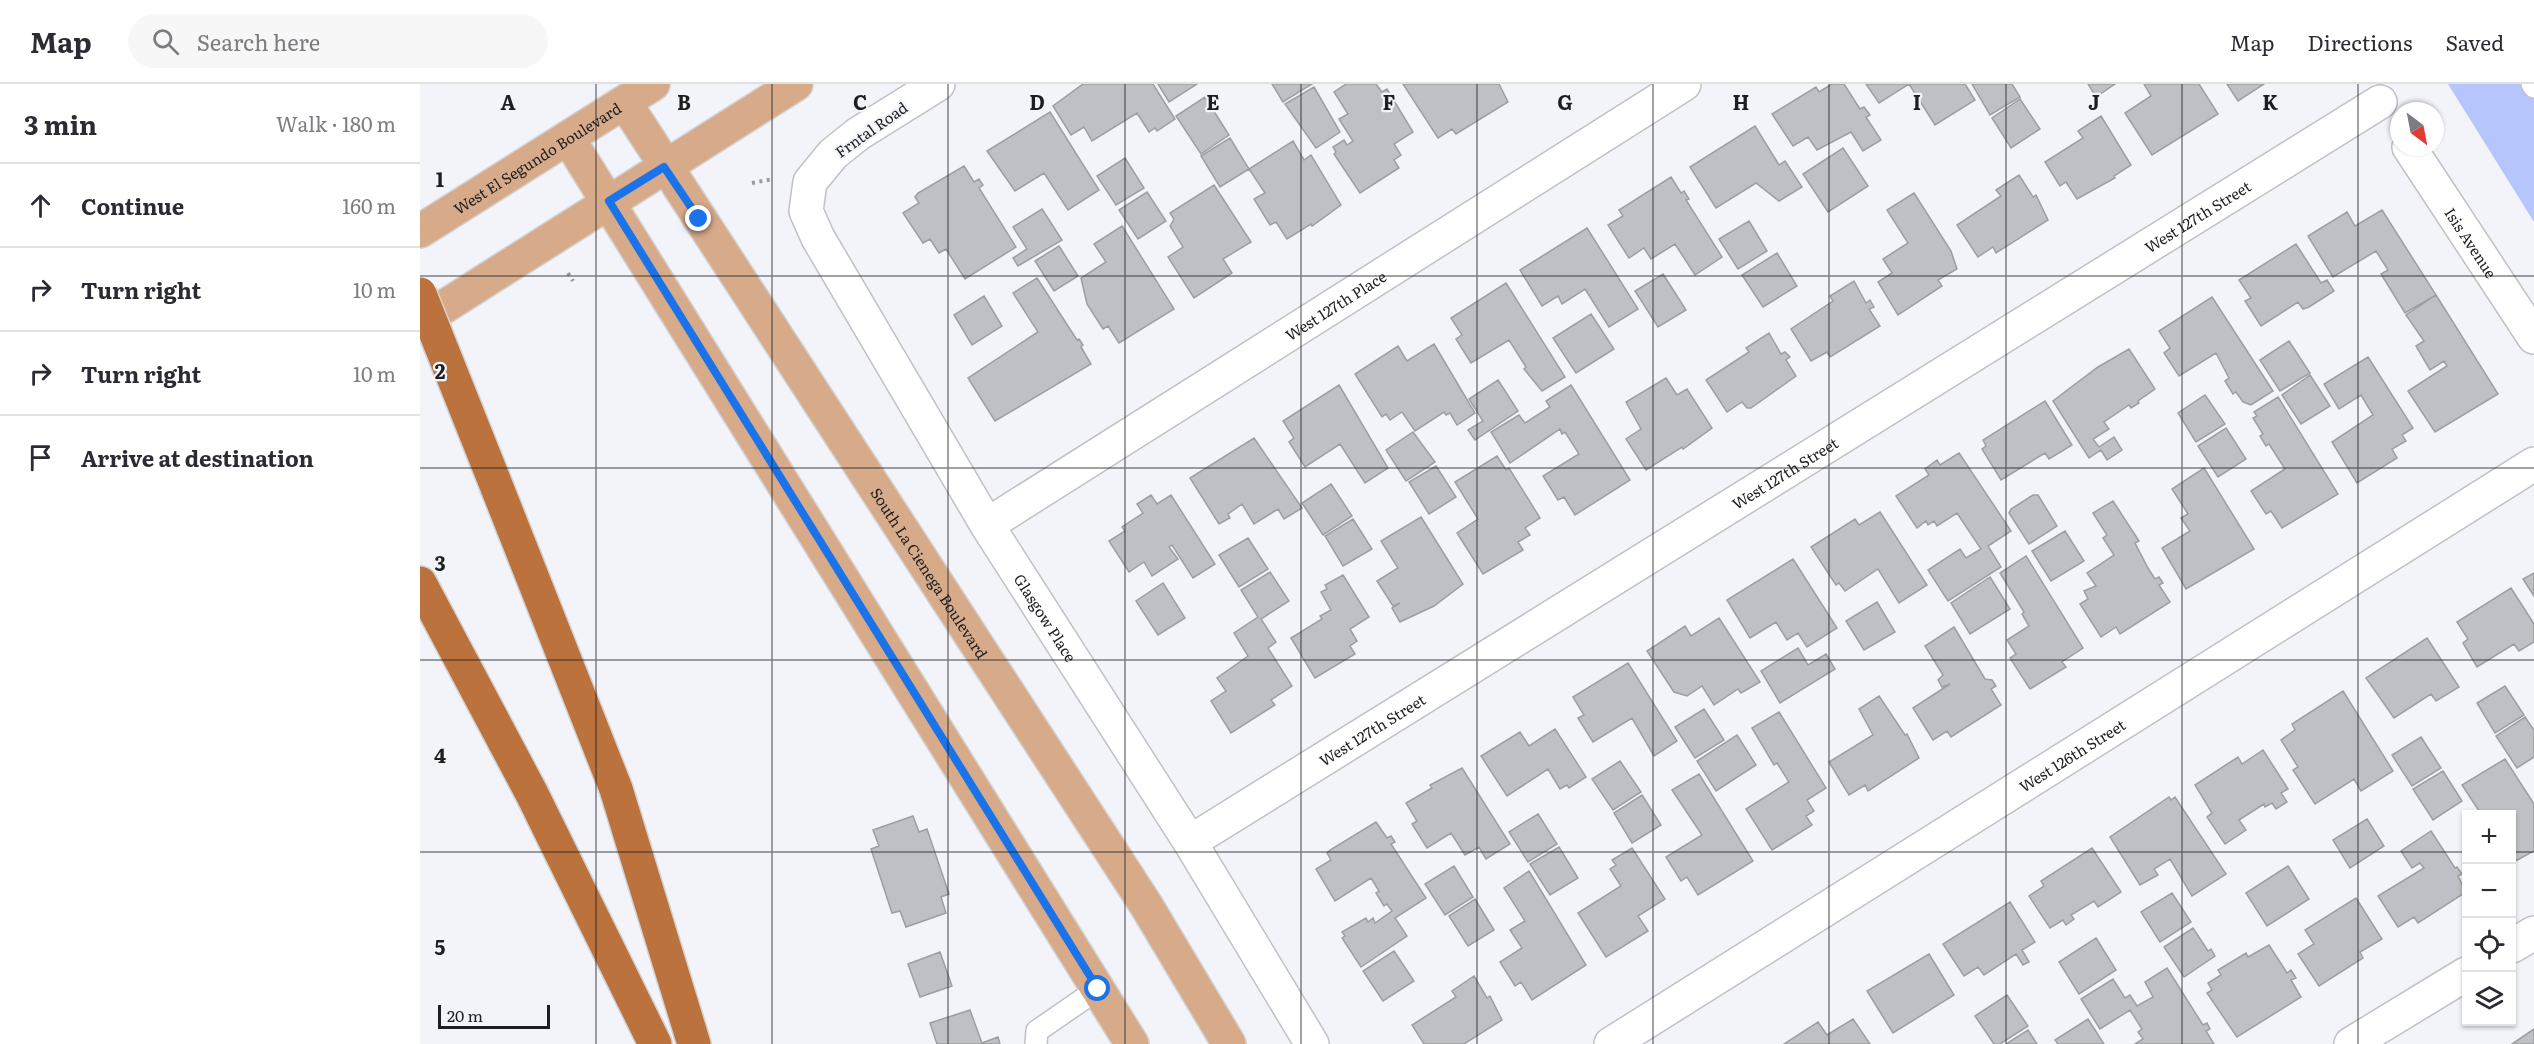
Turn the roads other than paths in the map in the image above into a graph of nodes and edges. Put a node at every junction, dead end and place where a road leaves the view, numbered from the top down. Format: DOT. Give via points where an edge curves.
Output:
graph roads {
  1 [pos="653,84"];
  2 [pos="796,84"];
  3 [pos="938,84"];
  4 [pos="1684,84"];
  5 [pos="2374,93"];
  6 [pos="625,103"];
  7 [pos="2390,117"];
  8 [pos="568,138"];
  9 [pos="2415,156"];
  10 [pos="664,167"];
  11 [pos="810,182"];
  12 [pos="609,201"];
  13 [pos="420,231"];
  14 [pos="420,294"];
  15 [pos="420,322"];
  16 [pos="2534,337"];
  17 [pos="2534,464"];
  18 [pos="987,525"];
  19 [pos="420,582"];
  20 [pos="1190,842"];
  21 [pos="2534,933"];
  22 [pos="2516,943"];
  23 [pos="2462,976"];
  24 [pos="1098,989"];
  25 [pos="655,1044"];
  26 [pos="694,1044"];
  27 [pos="1036,1044"];
  28 [pos="1132,1044"];
  29 [pos="1229,1044"];
  30 [pos="1312,1044"];
  31 [pos="1611,1044"];
  32 [pos="2351,1044"];
  1 -- 6 [label="main road, West El Segundo Boulevard"];
  2 -- 10 [label="main road"];
  3 -- 11 [label="street, Frntal Road" via="833,154"];
  4 -- 18 [label="street, West 127th Place"];
  5 -- 7 [label="street"];
  5 -- 20 [label="street, West 127th Street"];
  6 -- 8 [label="main road, West El Segundo Boulevard"];
  6 -- 10 [label="main road, South La Cienega Boulevard"];
  8 -- 12 [label="main road"];
  8 -- 13 [label="main road, West El Segundo Boulevard"];
  9 -- 16 [label="street, Isis Avenue"];
  10 -- 12 [label="main road"];
  10 -- 29 [label="main road, South La Cienega Boulevard" via="1146,905"];
  11 -- 18 [label="street, Glasgow Place" via="806,211 818,238"];
  12 -- 15 [label="main road"];
  12 -- 24 [label="main road"];
  14 -- 26 [label="highway, bridge" via="616,789"];
  17 -- 31 [label="street, West 126th Street"];
  18 -- 20 [label="street, Glasgow Place"];
  19 -- 25 [label="highway" via="532,794"];
  20 -- 30 [label="street, Glasgow Place"];
  21 -- 22 [label="street"];
  23 -- 32 [label="street"];
  24 -- 27 [label="lane" via="1037,1031"];
  24 -- 28 [label="main road"];
}
